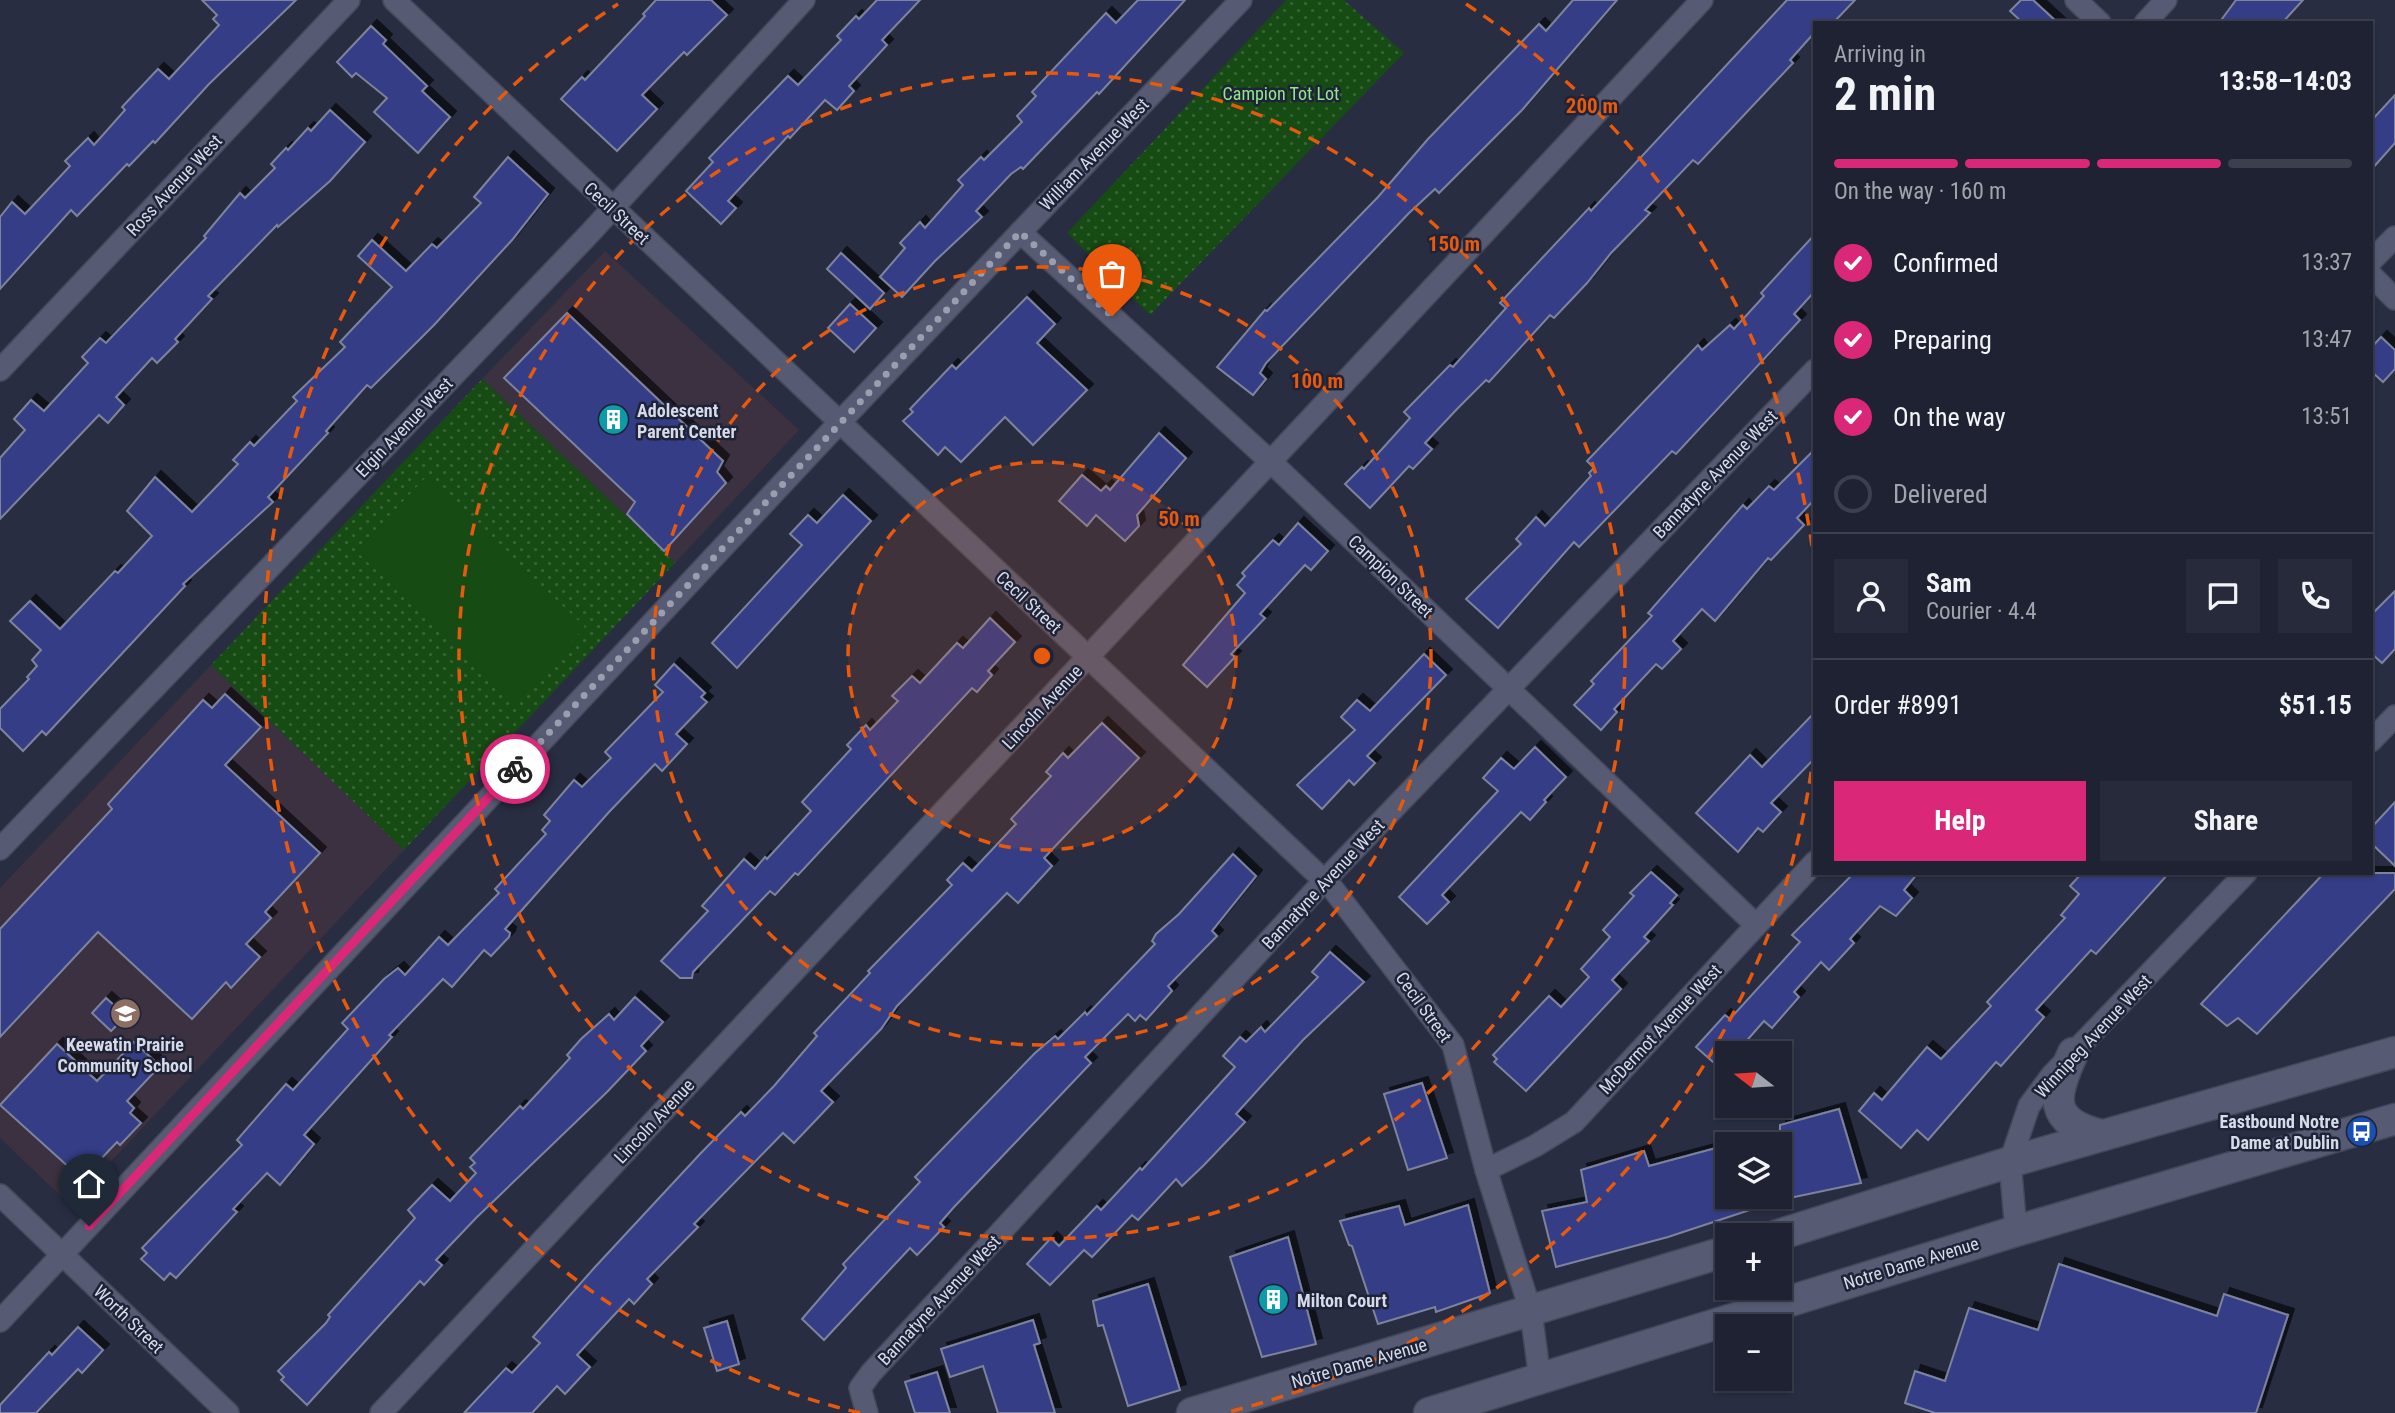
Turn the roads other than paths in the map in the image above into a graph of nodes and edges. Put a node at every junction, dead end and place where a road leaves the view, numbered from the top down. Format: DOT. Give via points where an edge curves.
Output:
graph roads {
  1 [pos="349,0"];
  2 [pos="394,0"];
  3 [pos="804,0"];
  4 [pos="1241,0"];
  5 [pos="1702,0"];
  6 [pos="2076,0"];
  7 [pos="2166,0"];
  8 [pos="2098,21"];
  9 [pos="2147,21"];
  10 [pos="612,209"];
  11 [pos="1020,232"];
  12 [pos="2395,237"];
  13 [pos="2373,259"];
  14 [pos="2373,277"];
  15 [pos="2395,299"];
  16 [pos="0,370"];
  17 [pos="1813,372"];
  18 [pos="839,423"];
  19 [pos="1271,462"];
  20 [pos="1087,657"];
  21 [pos="1510,691"];
  22 [pos="2395,716"];
  23 [pos="2373,739"];
  24 [pos="0,849"];
  25 [pos="1813,864"];
  26 [pos="2244,875"];
  27 [pos="1324,881"];
  28 [pos="1756,925"];
  29 [pos="2395,1052"];
  30 [pos="2073,1053"];
  31 [pos="2395,1119"];
  32 [pos="2365,1129"];
  33 [pos="2395,1134"];
  34 [pos="2101,1135"];
  35 [pos="2010,1162"];
  36 [pos="1486,1170"];
  37 [pos="0,1195"];
  38 [pos="1792,1231"];
  39 [pos="2016,1231"];
  40 [pos="62,1255"];
  41 [pos="1715,1255"];
  42 [pos="1531,1312"];
  43 [pos="0,1321"];
  44 [pos="1540,1379"];
  45 [pos="1248,1405"];
  46 [pos="228,1413"];
  47 [pos="381,1413"];
  48 [pos="867,1413"];
  49 [pos="1192,1413"];
  50 [pos="1429,1413"];
  1 -- 16 [label="street, Ross Avenue West"];
  2 -- 10 [label="street, Cecil Street"];
  3 -- 10 [label="street, Elgin Avenue West"];
  4 -- 11 [label="street, William Avenue West"];
  5 -- 19 [label="street, Lincoln Avenue"];
  6 -- 8 [label="street"];
  7 -- 9 [label="street"];
  10 -- 18 [label="street, Cecil Street"];
  10 -- 24 [label="street, Elgin Avenue West"];
  11 -- 18 [label="street, William Avenue West"];
  11 -- 19 [label="street, Campion Street"];
  12 -- 13 [label="street"];
  14 -- 15 [label="street"];
  17 -- 21 [label="street, Bannatyne Avenue West"];
  18 -- 20 [label="street, Cecil Street"];
  18 -- 40 [label="street, William Avenue West"];
  19 -- 20 [label="street, Lincoln Avenue"];
  19 -- 21 [label="street, Campion Street"];
  20 -- 27 [label="street, Cecil Street"];
  20 -- 47 [label="street, Lincoln Avenue"];
  21 -- 27 [label="street, Bannatyne Avenue West"];
  21 -- 28 [label="street, Campion Street"];
  22 -- 23 [label="street"];
  25 -- 28 [label="street, McDermot Avenue West"];
  26 -- 30 [label="street, Winnipeg Avenue West"];
  27 -- 36 [label="street, Cecil Street" via="1453,1045"];
  27 -- 48 [label="street, Bannatyne Avenue West" via="871,1373 860,1388"];
  28 -- 36 [label="street, McDermot Avenue West" via="1574,1122"];
  29 -- 34 [label="main road"];
  30 -- 34 [label="main road" via="2059,1083 2062,1115 2077,1128"];
  30 -- 35 [label="street, Winnipeg Avenue West" via="2029,1106"];
  31 -- 32 [label="main road, Notre Dame Avenue"];
  32 -- 33 [label="main road"];
  32 -- 39 [label="main road, Notre Dame Avenue"];
  34 -- 35 [label="main road"];
  35 -- 38 [label="main road"];
  35 -- 39 [label="street, Winnipeg Avenue West"];
  36 -- 42 [label="street, Cecil Street"];
  37 -- 40 [label="street, Worth Street"];
  39 -- 44 [label="main road, Notre Dame Avenue"];
  40 -- 43 [label="street, William Avenue West"];
  40 -- 46 [label="street, Worth Street"];
  41 -- 42 [label="main road, Notre Dame Avenue"];
  42 -- 44 [label="street, Cecil Street"];
  42 -- 45 [label="main road, Notre Dame Avenue"];
  44 -- 50 [label="main road, Notre Dame Avenue"];
  45 -- 49 [label="main road, Notre Dame Avenue"];
}
